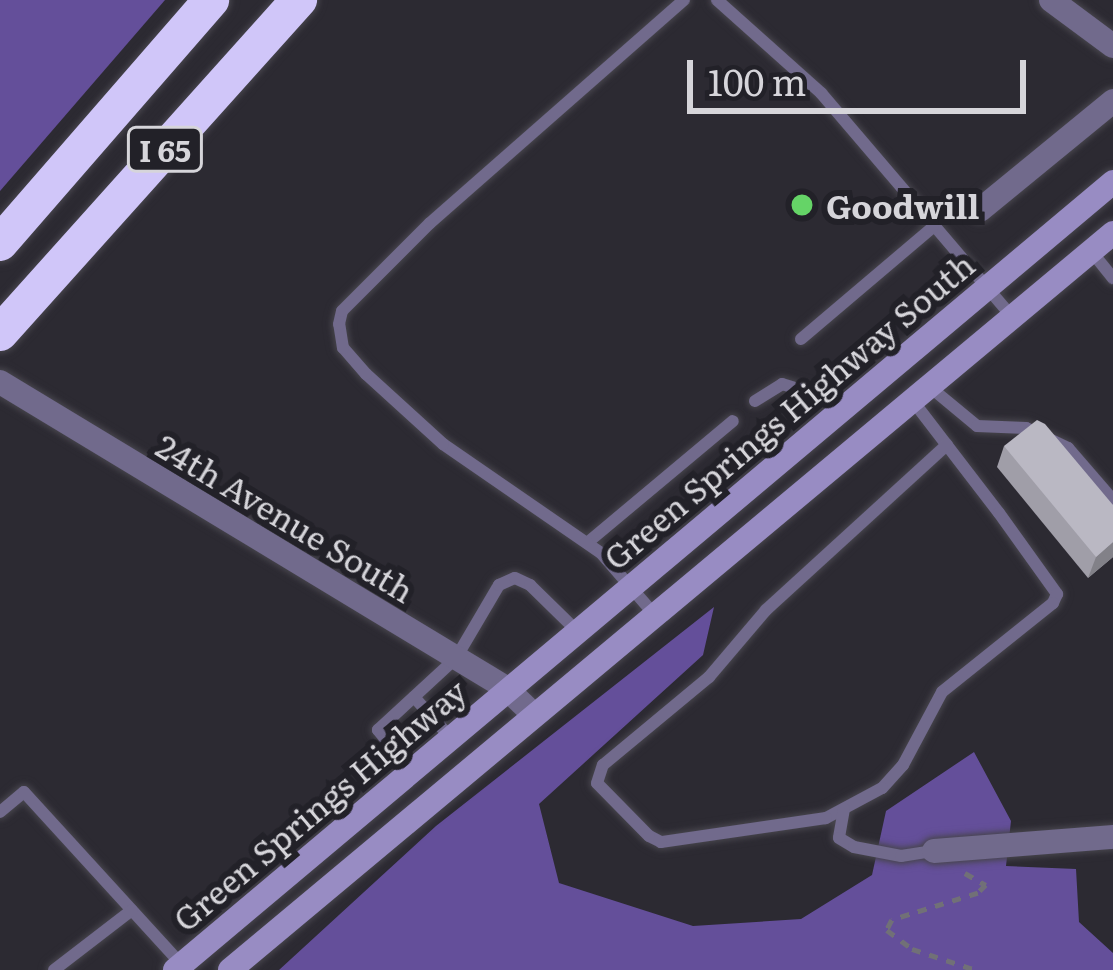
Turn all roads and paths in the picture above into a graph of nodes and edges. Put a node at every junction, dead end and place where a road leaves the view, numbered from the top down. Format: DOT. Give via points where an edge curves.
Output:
graph roads {
  1 [pos="211,0"];
  2 [pos="299,0"];
  3 [pos="684,0"];
  4 [pos="717,0"];
  5 [pos="1051,0"];
  6 [pos="1113,46"];
  7 [pos="1113,100"];
  8 [pos="1113,182"];
  9 [pos="980,210"];
  10 [pos="932,228"];
  11 [pos="1113,233"];
  12 [pos="0,243"];
  13 [pos="1091,251"];
  14 [pos="1113,278"];
  15 [pos="987,287"];
  16 [pos="1012,317"];
  17 [pos="0,333"];
  18 [pos="802,339"];
  19 [pos="0,382"];
  20 [pos="921,393"];
  21 [pos="755,401"];
  22 [pos="847,404"];
  23 [pos="733,421"];
  24 [pos="947,446"];
  25 [pos="1113,500"];
  26 [pos="587,543"];
  27 [pos="629,585"];
  28 [pos="654,614"];
  29 [pos="576,629"];
  30 [pos="456,658"];
  31 [pos="506,688"];
  32 [pos="414,697"];
  33 [pos="534,715"];
  34 [pos="450,737"];
  35 [pos="411,770"];
  36 [pos="844,809"];
  37 [pos="0,812"];
  38 [pos="1113,837"];
  39 [pos="934,851"];
  40 [pos="132,910"];
  41 [pos="181,968"];
  42 [pos="54,970"];
  43 [pos="230,970"];
  44 [pos="976,970"];
  1 -- 12 [label="highway, I 65"];
  2 -- 17 [label="highway, I 65"];
  3 -- 26 [label="lane" via="430,223 342,310 339,324 343,348 443,444"];
  4 -- 10 [label="lane" via="821,93"];
  5 -- 6 [label="street"];
  7 -- 9 [label="street"];
  8 -- 15 [label="main road, Green Springs Highway South"];
  10 -- 15 [label="lane"];
  10 -- 18 [label="lane"];
  11 -- 13 [label="main road"];
  13 -- 14 [label="lane"];
  13 -- 16 [label="main road"];
  15 -- 16 [label="lane"];
  15 -- 22 [label="main road, Green Springs Highway South"];
  16 -- 20 [label="main road"];
  19 -- 30 [label="street, 24th Avenue South"];
  20 -- 24 [label="lane"];
  20 -- 25 [label="lane" via="977,426 1026,428 1068,448"];
  20 -- 28 [label="main road"];
  21 -- 22 [label="lane" via="782,384"];
  22 -- 27 [label="main road, Green Springs Highway South"];
  23 -- 26 [label="lane"];
  24 -- 36 [label="lane" via="1057,594 942,692 903,765"];
  24 -- 36 [label="lane" via="597,775 661,842"];
  26 -- 27 [label="lane"];
  27 -- 28 [label="lane"];
  27 -- 29 [label="main road, Green Springs Highway South"];
  28 -- 33 [label="main road"];
  29 -- 30 [label="lane" via="530,585 507,580"];
  29 -- 31 [label="main road, Green Springs Highway South"];
  30 -- 31 [label="street, 24th Avenue South"];
  30 -- 32 [label="lane"];
  31 -- 33 [label="street, 24th Avenue South"];
  31 -- 34 [label="main road, Green Springs Highway"];
  32 -- 34 [label="lane"];
  32 -- 35 [label="lane" via="378,730"];
  33 -- 43 [label="main road"];
  34 -- 35 [label="main road, Green Springs Highway"];
  35 -- 41 [label="main road, Green Springs Highway"];
  36 -- 39 [label="lane" via="839,838 854,848 902,856"];
  37 -- 40 [label="lane" via="24,792"];
  38 -- 39 [label="street"];
  39 -- 44 [label="path" via="937,868 986,885 892,920 887,930 912,949"];
  40 -- 41 [label="lane"];
  40 -- 42 [label="lane"];
}
